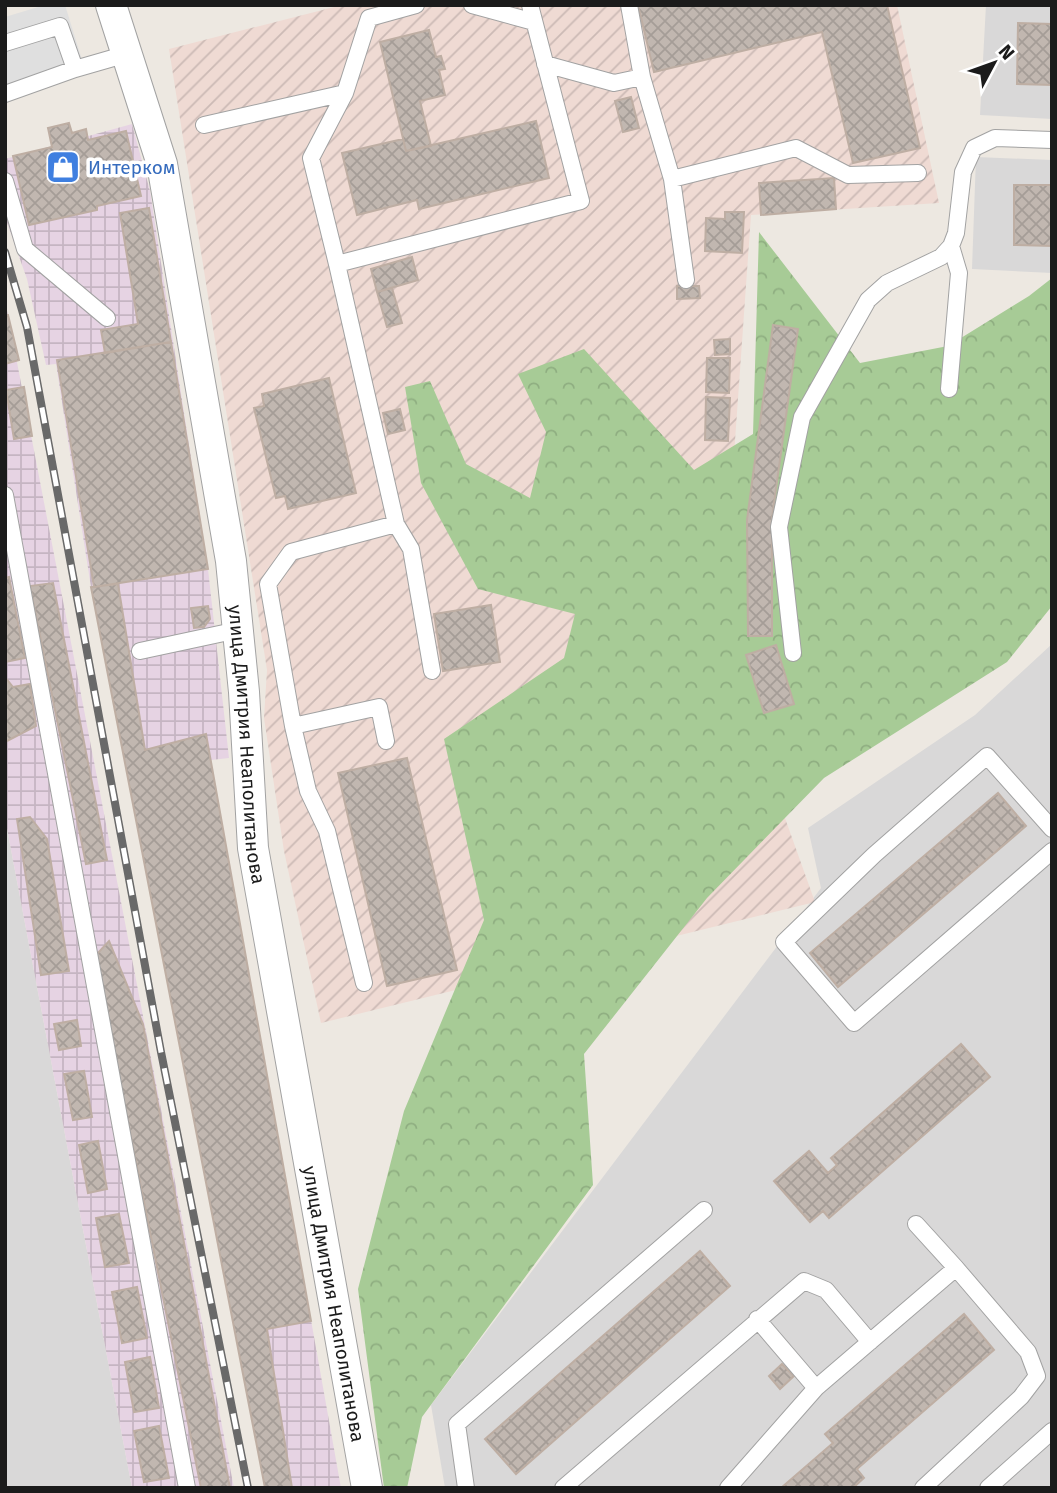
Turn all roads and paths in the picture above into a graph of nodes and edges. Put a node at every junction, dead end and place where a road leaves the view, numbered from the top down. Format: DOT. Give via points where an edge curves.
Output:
graph roads {
  1 [pos="111,5"];
  2 [pos="416,5"];
  3 [pos="472,5"];
  4 [pos="530,5"];
  5 [pos="629,5"];
  6 [pos="534,22"];
  7 [pos="5,43"];
  8 [pos="127,54"];
  9 [pos="545,64"];
  10 [pos="75,69"];
  11 [pos="642,76"];
  12 [pos="345,93"];
  13 [pos="5,94"];
  14 [pos="204,125"];
  15 [pos="1052,140"];
  16 [pos="918,173"];
  17 [pos="672,179"];
  18 [pos="5,181"];
  19 [pos="951,246"];
  20 [pos="337,264"];
  21 [pos="685,280"];
  22 [pos="107,318"];
  23 [pos="949,389"];
  24 [pos="5,495"];
  25 [pos="396,524"];
  26 [pos="10,552"];
  27 [pos="238,631"];
  28 [pos="140,651"];
  29 [pos="793,653"];
  30 [pos="432,671"];
  31 [pos="293,726"];
  32 [pos="386,741"];
  33 [pos="1052,829"];
  34 [pos="1052,851"];
  35 [pos="364,984"];
  36 [pos="704,1210"];
  37 [pos="916,1224"];
  38 [pos="956,1268"];
  39 [pos="757,1319"];
  40 [pos="870,1342"];
  41 [pos="816,1388"];
  42 [pos="1052,1430"];
  43 [pos="187,1488"];
  44 [pos="366,1488"];
  45 [pos="466,1488"];
  46 [pos="563,1488"];
  47 [pos="728,1488"];
  48 [pos="923,1488"];
  49 [pos="988,1488"];
  1 -- 8 [label="street, улица Дмитрия Неаполитанова"];
  2 -- 12 [label="lane" via="369,18"];
  3 -- 6 [label="lane"];
  4 -- 6 [label="lane"];
  5 -- 11 [label="lane"];
  6 -- 9 [label="lane"];
  7 -- 10 [label="lane" via="60,26"];
  8 -- 10 [label="lane"];
  8 -- 27 [label="street, улица Дмитрия Неаполитанова" via="162,164 231,561"];
  9 -- 11 [label="lane" via="614,83"];
  9 -- 20 [label="lane" via="581,201"];
  10 -- 13 [label="lane"];
  11 -- 17 [label="lane"];
  12 -- 14 [label="lane"];
  12 -- 20 [label="lane" via="311,158"];
  15 -- 19 [label="lane" via="995,138 974,149 963,172"];
  16 -- 17 [label="lane" via="848,175 796,148"];
  17 -- 21 [label="lane"];
  18 -- 22 [label="lane" via="25,249"];
  19 -- 23 [label="lane" via="959,273"];
  19 -- 29 [label="lane" via="941,257 887,283 868,300 802,417 779,527"];
  20 -- 25 [label="lane"];
  24 -- 26 [label="lane"];
  25 -- 30 [label="lane" via="411,549"];
  25 -- 31 [label="lane" via="291,552 268,584"];
  26 -- 43 [label="lane"];
  27 -- 28 [label="lane"];
  27 -- 44 [label="street, улица Дмитрия Неаполитанова" via="253,848"];
  31 -- 32 [label="lane" via="379,708"];
  31 -- 35 [label="lane" via="308,791 327,831"];
  33 -- 34 [label="lane" via="987,756 784,942 854,1023"];
  36 -- 45 [label="lane" via="457,1424"];
  37 -- 38 [label="lane"];
  38 -- 40 [label="lane"];
  38 -- 48 [label="lane" via="1028,1352 1037,1376 1021,1397"];
  39 -- 40 [label="lane" via="804,1281 826,1290"];
  39 -- 41 [label="lane"];
  39 -- 46 [label="lane"];
  40 -- 41 [label="lane"];
  41 -- 47 [label="lane"];
  42 -- 49 [label="lane"];
}
